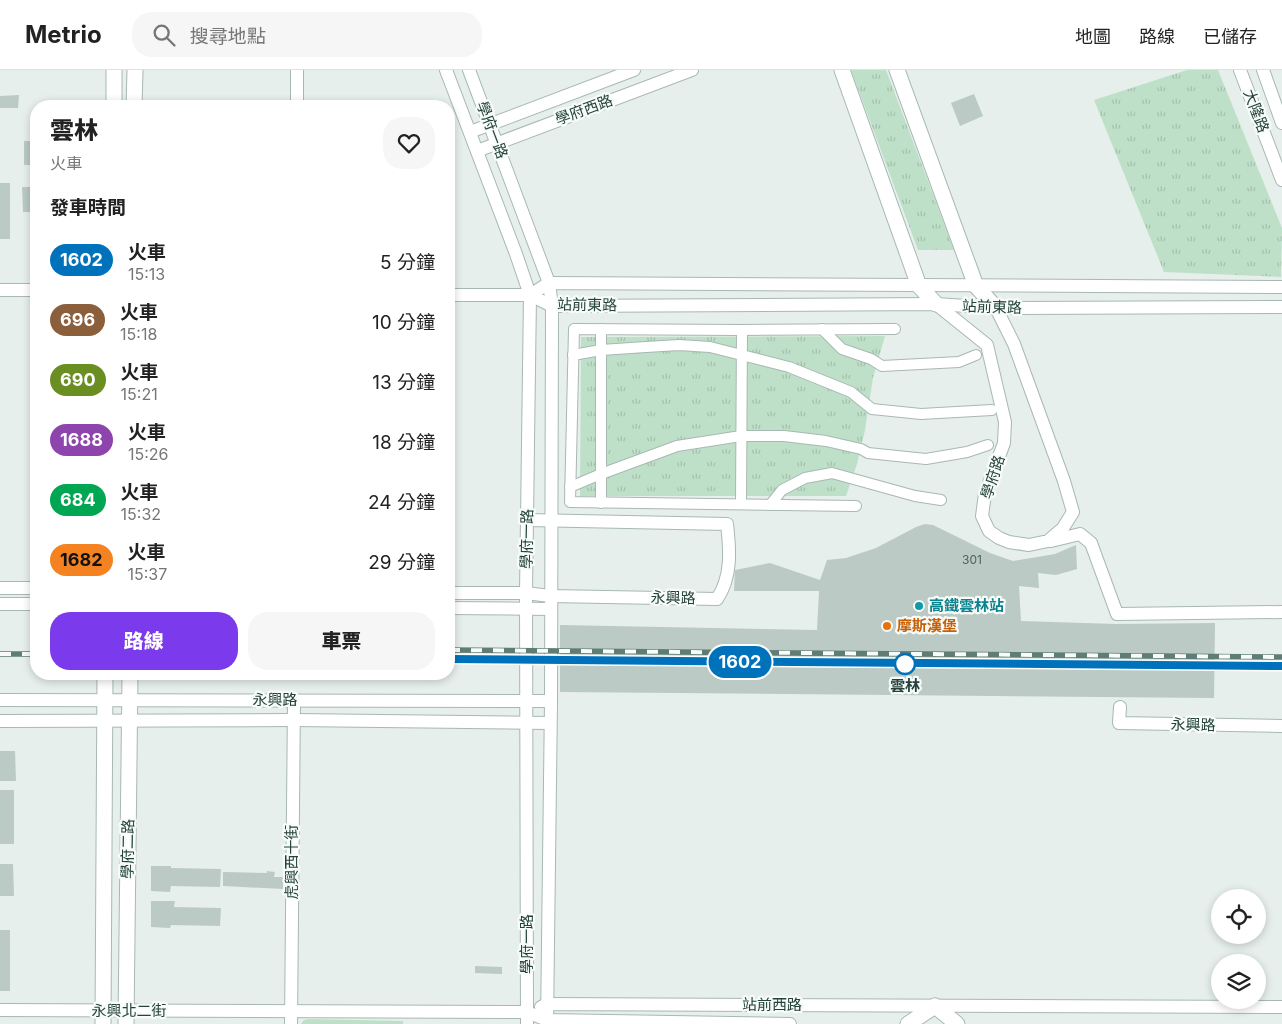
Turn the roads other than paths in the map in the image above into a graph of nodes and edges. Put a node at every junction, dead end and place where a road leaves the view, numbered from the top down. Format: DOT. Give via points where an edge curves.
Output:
graph roads {
  1 [pos="114,70"];
  2 [pos="134,70"];
  3 [pos="297,70"];
  4 [pos="446,70"];
  5 [pos="469,70"];
  6 [pos="634,70"];
  7 [pos="692,70"];
  8 [pos="842,70"];
  9 [pos="897,70"];
  10 [pos="1240,70"];
  11 [pos="1262,70"];
  12 [pos="114,100"];
  13 [pos="134,100"];
  14 [pos="297,100"];
  15 [pos="1282,123"];
  16 [pos="489,124"];
  17 [pos="470,132"];
  18 [pos="497,142"];
  19 [pos="477,151"];
  20 [pos="1282,180"];
  21 [pos="549,283"];
  22 [pos="919,286"];
  23 [pos="976,286"];
  24 [pos="1282,287"];
  25 [pos="0,290"];
  26 [pos="30,290"];
  27 [pos="455,295"];
  28 [pos="530,295"];
  29 [pos="936,304"];
  30 [pos="552,306"];
  31 [pos="1282,307"];
  32 [pos="996,308"];
  33 [pos="896,328"];
  34 [pos="601,329"];
  35 [pos="822,329"];
  36 [pos="742,330"];
  37 [pos="601,350"];
  38 [pos="742,354"];
  39 [pos="976,355"];
  40 [pos="573,356"];
  41 [pos="992,410"];
  42 [pos="741,436"];
  43 [pos="988,445"];
  44 [pos="601,474"];
  45 [pos="570,487"];
  46 [pos="941,500"];
  47 [pos="601,503"];
  48 [pos="741,504"];
  49 [pos="770,505"];
  50 [pos="856,506"];
  51 [pos="527,520"];
  52 [pos="550,521"];
  53 [pos="1048,541"];
  54 [pos="0,588"];
  55 [pos="30,588"];
  56 [pos="455,593"];
  57 [pos="526,593"];
  58 [pos="550,602"];
  59 [pos="0,604"];
  60 [pos="30,604"];
  61 [pos="455,608"];
  62 [pos="526,609"];
  63 [pos="1282,612"];
  64 [pos="105,680"];
  65 [pos="130,680"];
  66 [pos="0,700"];
  67 [pos="104,700"];
  68 [pos="130,700"];
  69 [pos="294,700"];
  70 [pos="527,700"];
  71 [pos="550,700"];
  72 [pos="1120,707"];
  73 [pos="0,720"];
  74 [pos="104,720"];
  75 [pos="294,720"];
  76 [pos="130,721"];
  77 [pos="527,723"];
  78 [pos="550,723"];
  79 [pos="1282,726"];
  80 [pos="547,1004"];
  81 [pos="934,1006"];
  82 [pos="1282,1006"];
  83 [pos="0,1010"];
  84 [pos="126,1017"];
  85 [pos="103,1018"];
  86 [pos="291,1018"];
  87 [pos="527,1018"];
  88 [pos="547,1022"];
  89 [pos="790,1024"];
  90 [pos="908,1024"];
  91 [pos="957,1024"];
  1 -- 12 [label="street"];
  2 -- 13 [label="street"];
  3 -- 14 [label="street"];
  4 -- 17 [label="street, 學府一路"];
  5 -- 16 [label="street, 學府一路"];
  6 -- 16 [label="street, 學府西路"];
  7 -- 18 [label="street, 學府西路"];
  8 -- 22 [label="street, 學府路"];
  9 -- 23 [label="street"];
  10 -- 20 [label="street, 大隆路"];
  11 -- 15 [label="street, 大隆路"];
  16 -- 17 [label="street, 學府西路"];
  16 -- 18 [label="street, 學府一路"];
  17 -- 19 [label="street, 學府一路"];
  18 -- 19 [label="street, 學府西路"];
  18 -- 21 [label="street, 學府一路"];
  19 -- 28 [label="street, 學府一路"];
  21 -- 22 [label="street, 站前東路"];
  21 -- 28 [label="street, 站前東路"];
  21 -- 30 [label="street, 學府一路"];
  22 -- 23 [label="street, 站前東路"];
  22 -- 29 [label="street, 學府路"];
  23 -- 24 [label="street, 站前東路"];
  23 -- 32 [label="street"];
  25 -- 26 [label="street"];
  27 -- 28 [label="street"];
  28 -- 30 [label="street, 站前東路"];
  28 -- 51 [label="street, 學府一路"];
  29 -- 30 [label="street, 站前東路"];
  29 -- 32 [label="street, 站前東路"];
  29 -- 53 [label="street, 學府路" via="987,345 1006,422 1004,443 985,494 982,516 990,532 999,538 1029,545"];
  30 -- 52 [label="street, 學府一路"];
  31 -- 32 [label="street, 站前東路"];
  32 -- 53 [label="street" via="1014,344 1073,512 1063,528"];
  33 -- 35 [label="street"];
  34 -- 36 [label="street"];
  34 -- 37 [label="street"];
  34 -- 40 [label="street" via="574,329"];
  35 -- 36 [label="street"];
  35 -- 39 [label="street" via="842,349 882,366 959,362"];
  36 -- 38 [label="street"];
  37 -- 38 [label="street" via="678,345"];
  37 -- 40 [label="street"];
  37 -- 44 [label="street"];
  38 -- 41 [label="street" via="789,367 851,392 872,409 921,414"];
  38 -- 42 [label="street"];
  40 -- 45 [label="street"];
  42 -- 43 [label="street" via="784,436 826,441 868,453 926,459"];
  42 -- 44 [label="street" via="677,446"];
  42 -- 48 [label="street"];
  44 -- 45 [label="street"];
  44 -- 47 [label="street"];
  45 -- 47 [label="street" via="570,502"];
  46 -- 49 [label="street" via="915,496 832,472 805,478 782,490"];
  47 -- 48 [label="street"];
  48 -- 49 [label="street"];
  49 -- 50 [label="street"];
  51 -- 52 [label="street"];
  51 -- 57 [label="street, 學府一路"];
  52 -- 58 [label="street, 學府一路"];
  52 -- 58 [label="street, 永興路" via="727,524 730,547 729,569 724,589 717,599"];
  53 -- 63 [label="street" via="1080,534 1091,543 1117,614"];
  54 -- 55 [label="street"];
  56 -- 57 [label="street, 永興路"];
  57 -- 58 [label="street, 永興路"];
  57 -- 62 [label="street, 學府一路"];
  58 -- 62 [label="street, 永興路"];
  58 -- 71 [label="street, 學府一路"];
  59 -- 60 [label="street"];
  61 -- 62 [label="street, 永興路"];
  62 -- 70 [label="street, 學府一路"];
  64 -- 67 [label="street, 學府二路"];
  65 -- 68 [label="street, 學府二路"];
  66 -- 67 [label="street, 永興路"];
  67 -- 68 [label="street, 永興路"];
  67 -- 74 [label="street, 學府二路"];
  68 -- 69 [label="street, 永興路"];
  68 -- 76 [label="street, 學府二路"];
  69 -- 70 [label="street, 永興路"];
  69 -- 75 [label="street, 虎興西十街"];
  70 -- 71 [label="street, 永興路"];
  70 -- 77 [label="street, 學府一路"];
  71 -- 78 [label="street, 學府一路"];
  72 -- 79 [label="street, 永興路" via="1119,723"];
  73 -- 74 [label="street, 永興路"];
  74 -- 76 [label="street, 永興路"];
  74 -- 85 [label="street, 學府二路"];
  75 -- 76 [label="street, 永興路"];
  75 -- 77 [label="street, 永興路"];
  75 -- 86 [label="street, 虎興西十街"];
  76 -- 84 [label="street, 學府二路"];
  77 -- 78 [label="street, 永興路"];
  77 -- 87 [label="street, 學府一路"];
  78 -- 80 [label="street, 學府一路"];
  80 -- 81 [label="street, 站前西路"];
  80 -- 87 [label="street, 站前西路"];
  80 -- 88 [label="street, 學府一路"];
  81 -- 82 [label="street, 站前西路"];
  81 -- 90 [label="street"];
  81 -- 91 [label="street"];
  83 -- 85 [label="street, 永興北二街"];
  84 -- 85 [label="street, 永興北二街"];
  84 -- 86 [label="street, 永興北二街"];
  86 -- 87 [label="street, 永興北二街"];
  87 -- 88 [label="street, 站前西路"];
  88 -- 89 [label="street, 站前西路"];
}
